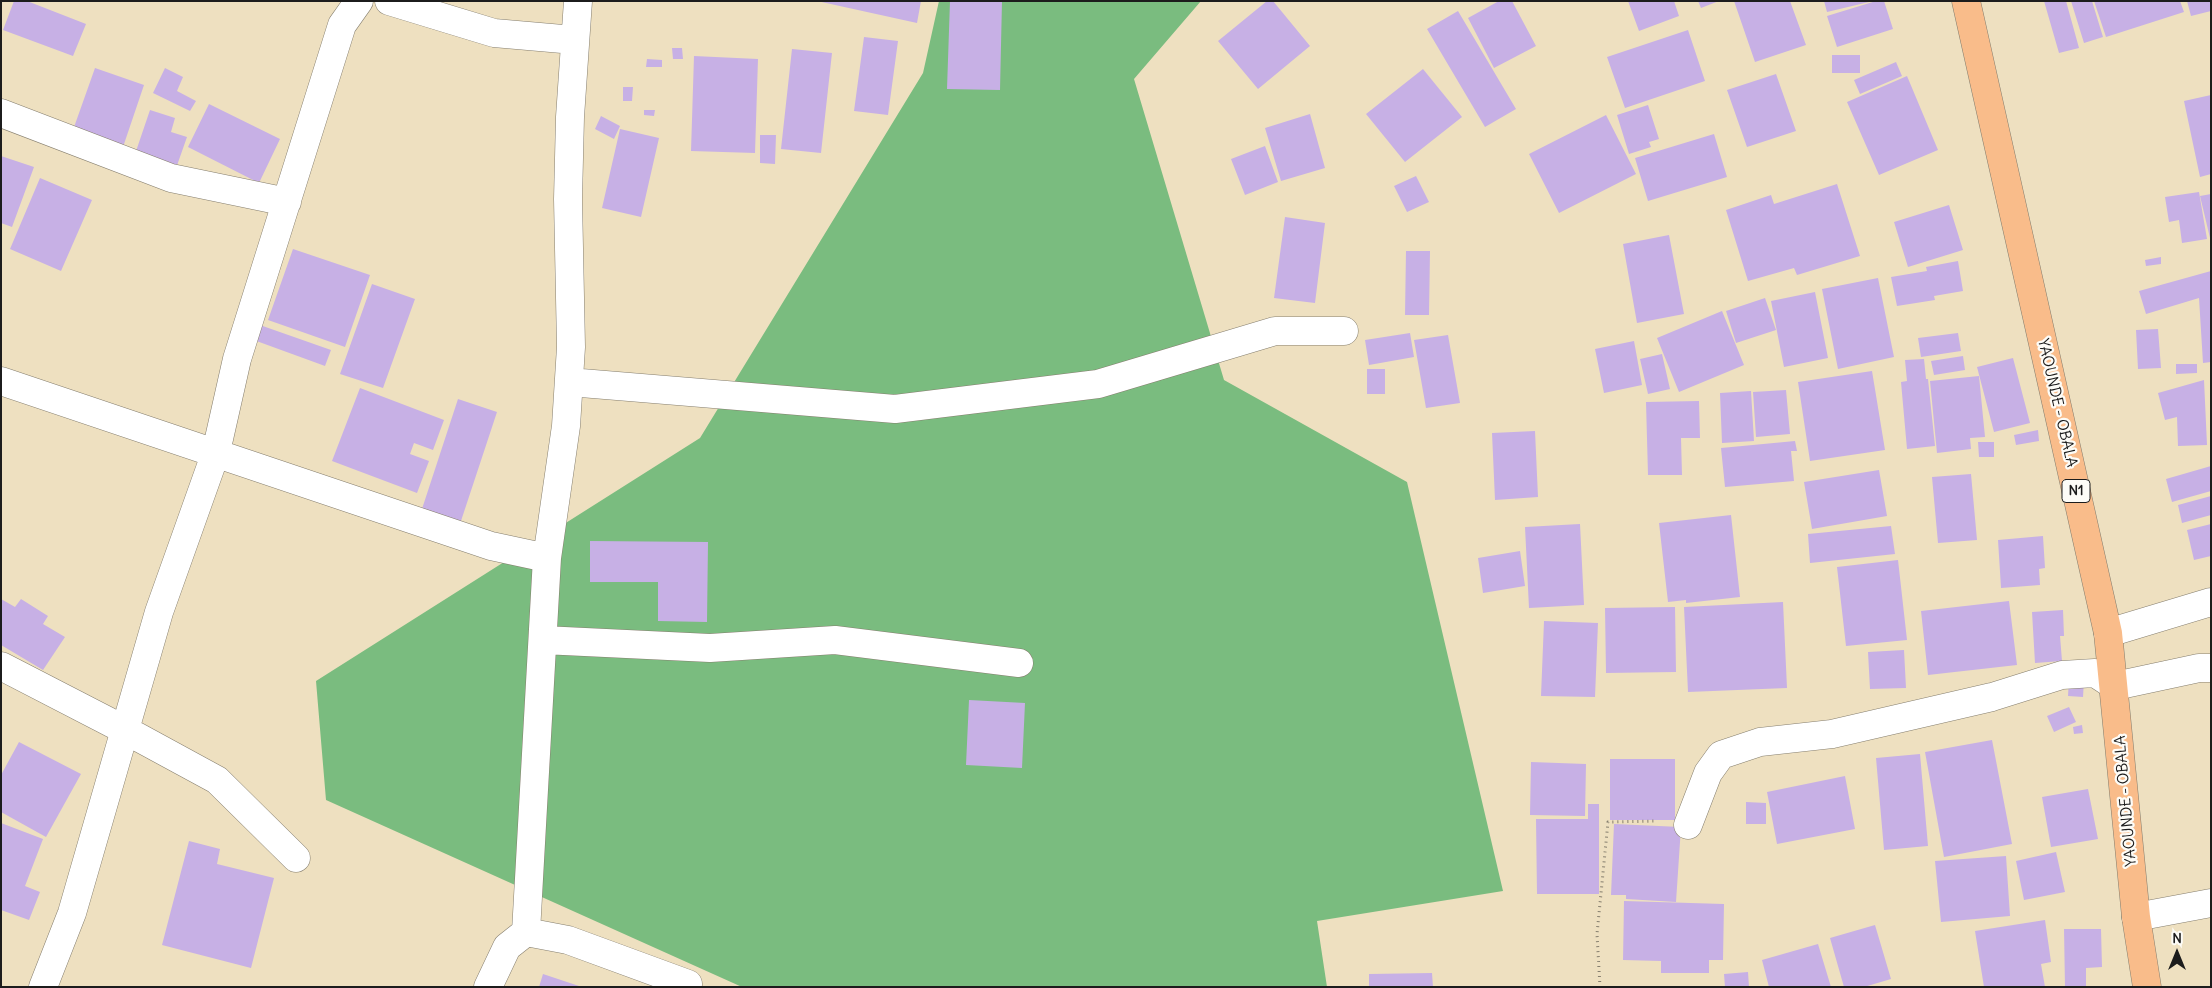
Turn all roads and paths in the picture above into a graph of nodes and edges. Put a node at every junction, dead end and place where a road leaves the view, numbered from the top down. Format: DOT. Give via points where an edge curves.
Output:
graph roads {
  1 [pos="359,1"];
  2 [pos="389,1"];
  3 [pos="578,1"];
  4 [pos="1966,1"];
  5 [pos="574,40"];
  6 [pos="1,113"];
  7 [pos="287,202"];
  8 [pos="1344,331"];
  9 [pos="1,381"];
  10 [pos="569,382"];
  11 [pos="216,452"];
  12 [pos="547,558"];
  13 [pos="2211,602"];
  14 [pos="2108,633"];
  15 [pos="543,640"];
  16 [pos="1019,662"];
  17 [pos="1,666"];
  18 [pos="2211,668"];
  19 [pos="2115,686"];
  20 [pos="125,730"];
  21 [pos="1688,825"];
  22 [pos="296,858"];
  23 [pos="2211,903"];
  24 [pos="2136,917"];
  25 [pos="526,932"];
  26 [pos="688,984"];
  27 [pos="43,987"];
  28 [pos="488,987"];
  29 [pos="1600,987"];
  30 [pos="2147,987"];
  1 -- 7 [label="street" via="342,25"];
  2 -- 5 [label="street" via="494,33"];
  3 -- 5 [label="street"];
  4 -- 14 [label="highway, YAOUNDE - OBALA / N1"];
  5 -- 10 [label="street" via="568,199"];
  6 -- 7 [label="street" via="171,178"];
  7 -- 11 [label="street" via="237,359"];
  8 -- 10 [label="street" via="1276,331 1098,384 895,409"];
  9 -- 11 [label="street"];
  10 -- 12 [label="street"];
  11 -- 12 [label="street" via="491,546"];
  11 -- 20 [label="street" via="160,612"];
  12 -- 15 [label="street"];
  13 -- 14 [label="street"];
  14 -- 19 [label="highway, YAOUNDE - OBALA / N1"];
  15 -- 16 [label="street" via="710,648 835,640"];
  15 -- 25 [label="street"];
  17 -- 20 [label="street"];
  18 -- 19 [label="street"];
  19 -- 21 [label="street" via="2095,673 2062,674 1992,697 1832,734 1760,742 1721,755 1708,773"];
  19 -- 24 [label="highway, YAOUNDE - OBALA / N1"];
  20 -- 22 [label="street" via="216,780"];
  20 -- 27 [label="street" via="72,913"];
  21 -- 29 [label="path" via="1664,821 1608,822 1597,934"];
  23 -- 24 [label="street"];
  24 -- 30 [label="highway, YAOUNDE - OBALA / N1"];
  25 -- 26 [label="street" via="568,940"];
  25 -- 28 [label="street" via="507,947"];
}
